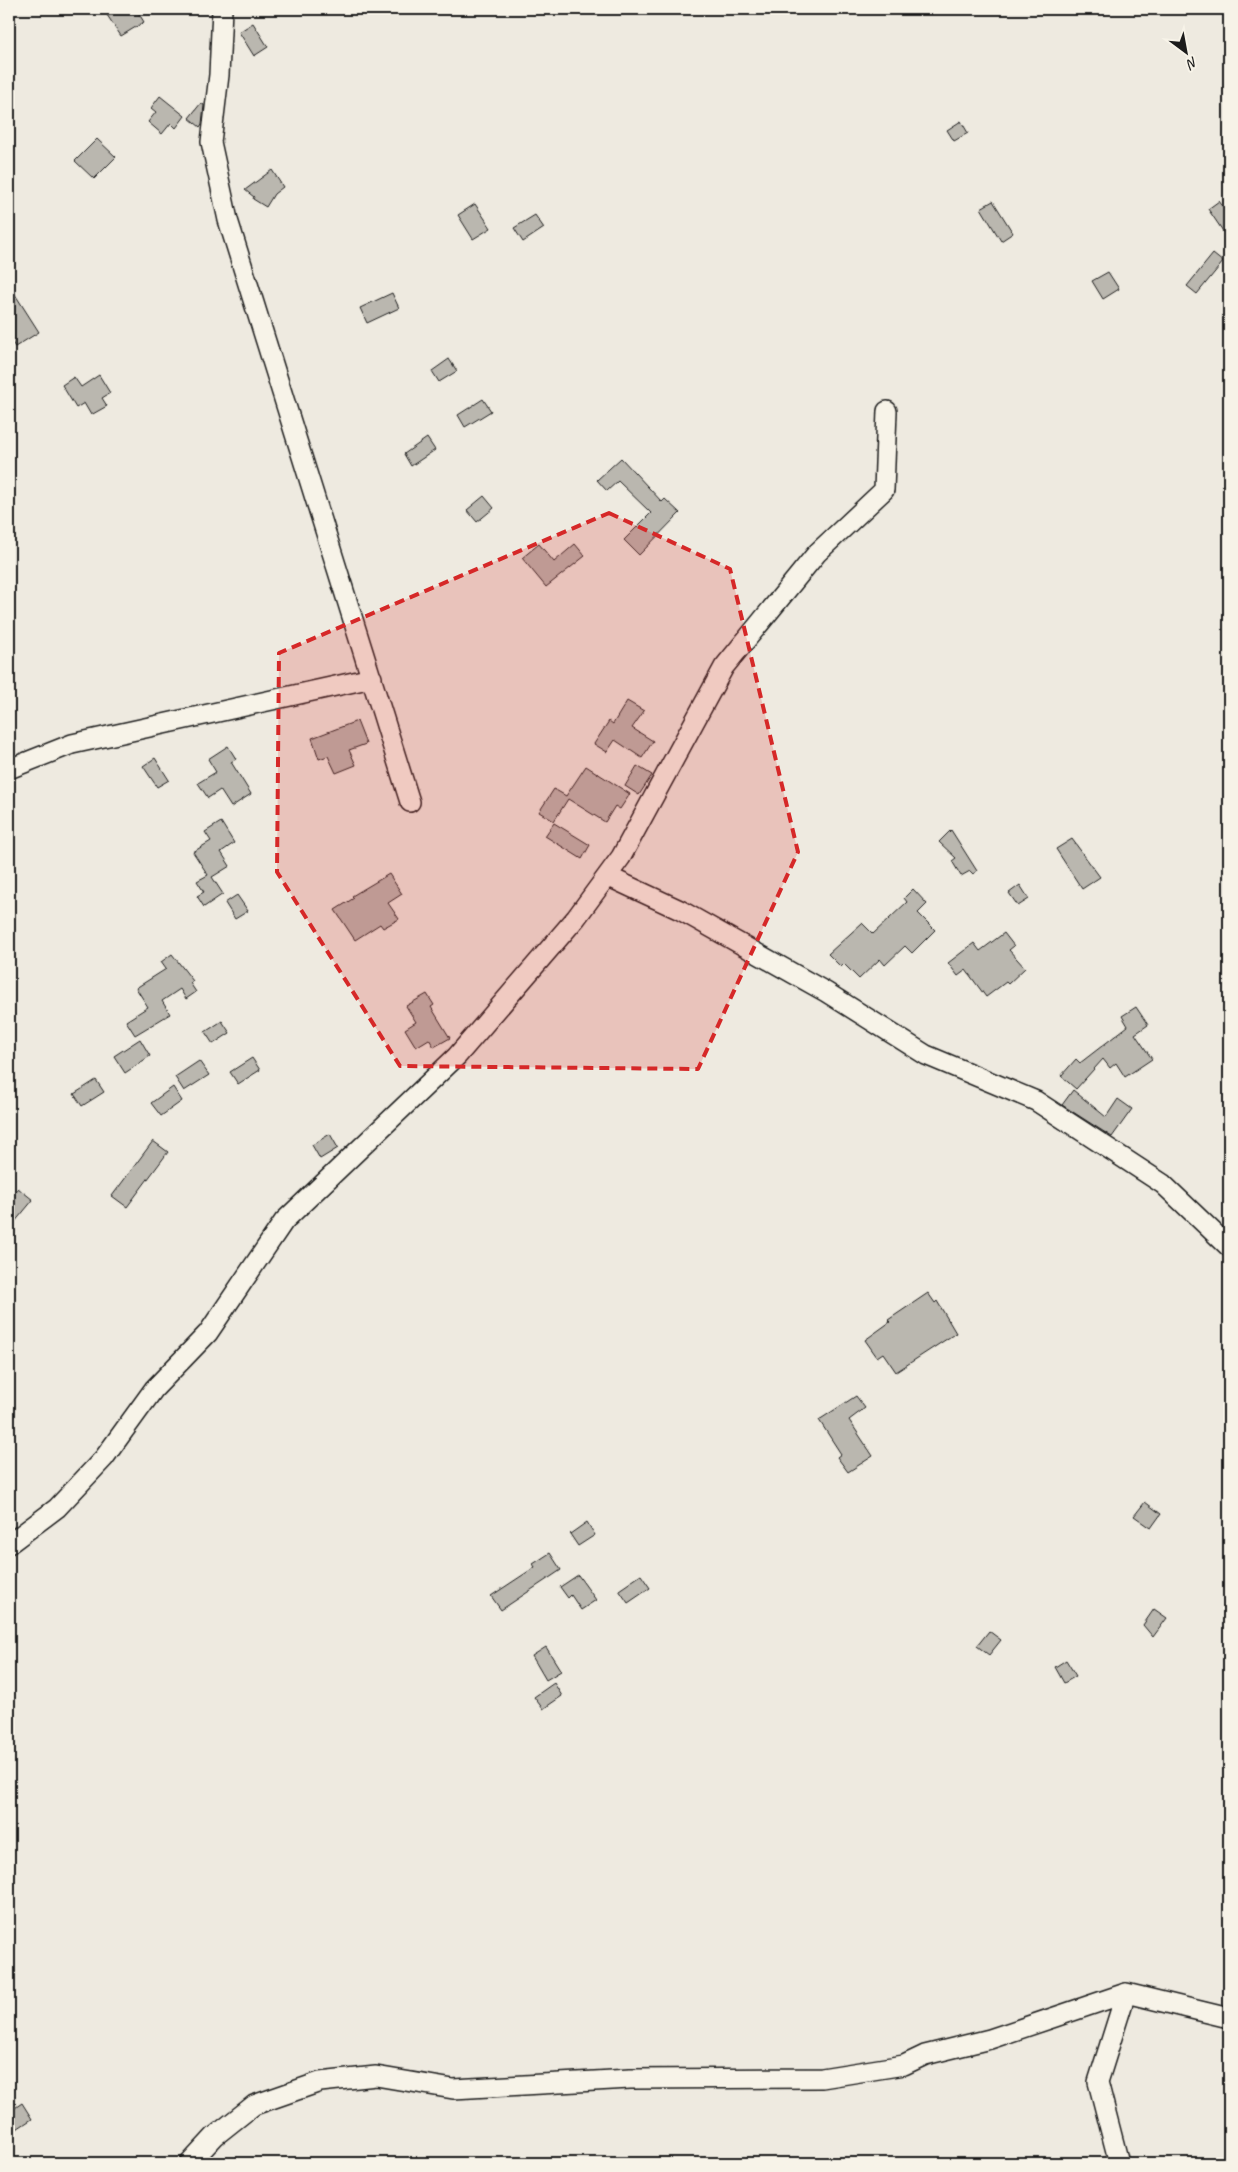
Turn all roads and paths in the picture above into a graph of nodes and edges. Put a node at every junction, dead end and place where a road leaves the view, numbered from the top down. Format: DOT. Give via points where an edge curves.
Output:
graph roads {
  1 [pos="222,9"];
  2 [pos="887,411"];
  3 [pos="372,678"];
  4 [pos="9,770"];
  5 [pos="410,802"];
  6 [pos="607,876"];
  7 [pos="1229,1248"];
  8 [pos="9,1544"];
  9 [pos="1126,1993"];
  10 [pos="1229,2018"];
  11 [pos="190,2163"];
  12 [pos="1119,2163"];
  1 -- 3 [label="street" via="212,142 228,220"];
  2 -- 6 [label="street" via="884,490 817,553 724,667 626,848"];
  3 -- 4 [label="street" via="72,744"];
  3 -- 5 [label="street"];
  6 -- 7 [label="street" via="680,910 826,992 926,1055 1036,1100 1163,1184"];
  6 -- 8 [label="street" via="576,918 457,1056 284,1221 208,1333 154,1389 104,1458 57,1508"];
  9 -- 10 [label="street"];
  9 -- 11 [label="street" via="990,2039 925,2055 904,2065 822,2078 630,2079 453,2089 376,2076 320,2082 254,2105 215,2136"];
  9 -- 12 [label="street" via="1098,2082"];
}
